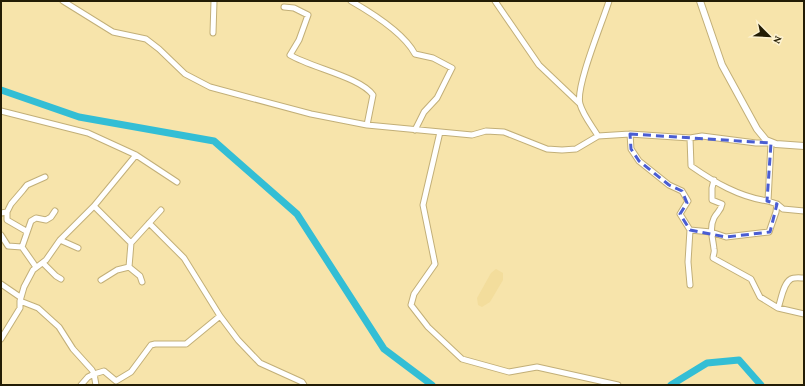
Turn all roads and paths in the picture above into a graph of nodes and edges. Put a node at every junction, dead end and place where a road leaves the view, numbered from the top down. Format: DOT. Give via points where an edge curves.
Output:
graph roads {
  1 [pos="63,1"];
  2 [pos="214,1"];
  3 [pos="351,1"];
  4 [pos="495,1"];
  5 [pos="609,1"];
  6 [pos="700,1"];
  7 [pos="284,7"];
  8 [pos="213,34"];
  9 [pos="579,103"];
  10 [pos="1,111"];
  11 [pos="367,126"];
  12 [pos="415,130"];
  13 [pos="440,132"];
  14 [pos="630,134"];
  15 [pos="598,136"];
  16 [pos="690,138"];
  17 [pos="771,143"];
  18 [pos="804,146"];
  19 [pos="136,155"];
  20 [pos="45,177"];
  21 [pos="714,180"];
  22 [pos="177,182"];
  23 [pos="768,201"];
  24 [pos="777,204"];
  25 [pos="94,206"];
  26 [pos="160,210"];
  27 [pos="55,211"];
  28 [pos="804,211"];
  29 [pos="7,212"];
  30 [pos="1,213"];
  31 [pos="149,223"];
  32 [pos="690,230"];
  33 [pos="26,231"];
  34 [pos="711,232"];
  35 [pos="1,235"];
  36 [pos="60,240"];
  37 [pos="131,243"];
  38 [pos="22,247"];
  39 [pos="78,248"];
  40 [pos="42,263"];
  41 [pos="36,267"];
  42 [pos="129,267"];
  43 [pos="804,278"];
  44 [pos="61,279"];
  45 [pos="101,280"];
  46 [pos="142,282"];
  47 [pos="1,284"];
  48 [pos="690,285"];
  49 [pos="20,299"];
  50 [pos="778,308"];
  51 [pos="804,314"];
  52 [pos="220,316"];
  53 [pos="1,339"];
  54 [pos="94,374"];
  55 [pos="81,385"];
  56 [pos="96,385"];
  57 [pos="304,385"];
  58 [pos="618,385"];
  1 -- 11 [label="street" via="113,32 146,39 185,74 210,86 311,114"];
  2 -- 8 [label="street"];
  3 -- 12 [label="street" via="406,40 416,54 433,58 452,68 437,98 424,112"];
  4 -- 9 [label="street" via="539,65"];
  5 -- 9 [label="street" via="584,76"];
  6 -- 17 [label="main road" via="722,65 757,129"];
  7 -- 11 [label="street" via="294,8 308,15 290,55 310,66 348,78 370,90 373,95"];
  9 -- 15 [label="street"];
  10 -- 19 [label="street" via="88,134"];
  11 -- 12 [label="street"];
  12 -- 13 [label="street"];
  13 -- 15 [label="street" via="472,135 486,131 504,132 547,149 562,150 576,149"];
  13 -- 58 [label="street" via="423,205 435,264 414,294 411,304 428,327 462,359 509,372 537,367"];
  14 -- 15 [label="street"];
  14 -- 16 [label="street"];
  14 -- 32 [label="street" via="632,149 639,160 669,185 682,191 688,200 680,214"];
  16 -- 17 [label="street" via="702,136"];
  16 -- 21 [label="street" via="691,166"];
  17 -- 18 [label="main road"];
  17 -- 23 [label="street"];
  19 -- 22 [label="street"];
  19 -- 25 [label="street"];
  20 -- 29 [label="street" via="27,185"];
  21 -- 23 [label="street" via="742,195"];
  21 -- 34 [label="street" via="712,200 722,204"];
  23 -- 24 [label="street"];
  24 -- 28 [label="street" via="783,209"];
  24 -- 34 [label="street" via="770,232 726,237"];
  25 -- 36 [label="street"];
  25 -- 37 [label="street"];
  26 -- 31 [label="street"];
  27 -- 33 [label="street" via="46,220 31,220"];
  29 -- 30 [label="street"];
  29 -- 33 [label="street" via="7,220"];
  31 -- 37 [label="street"];
  31 -- 52 [label="street" via="184,258"];
  32 -- 34 [label="street"];
  32 -- 48 [label="street"];
  33 -- 38 [label="street"];
  34 -- 50 [label="street" via="714,258 751,279 760,297"];
  35 -- 38 [label="street" via="8,246"];
  36 -- 39 [label="street"];
  36 -- 40 [label="street"];
  37 -- 42 [label="street"];
  38 -- 41 [label="street"];
  40 -- 41 [label="street"];
  40 -- 44 [label="street"];
  41 -- 49 [label="street"];
  42 -- 45 [label="street" via="117,270"];
  42 -- 46 [label="street" via="140,276"];
  43 -- 50 [label="street" via="789,280"];
  47 -- 49 [label="street"];
  49 -- 53 [label="street" via="20,308"];
  49 -- 54 [label="street" via="38,308 59,327"];
  50 -- 51 [label="street"];
  52 -- 54 [label="street" via="186,344 151,345 131,372 116,381 104,371"];
  52 -- 57 [label="street" via="260,363"];
  54 -- 55 [label="street"];
  54 -- 56 [label="street"];
}
